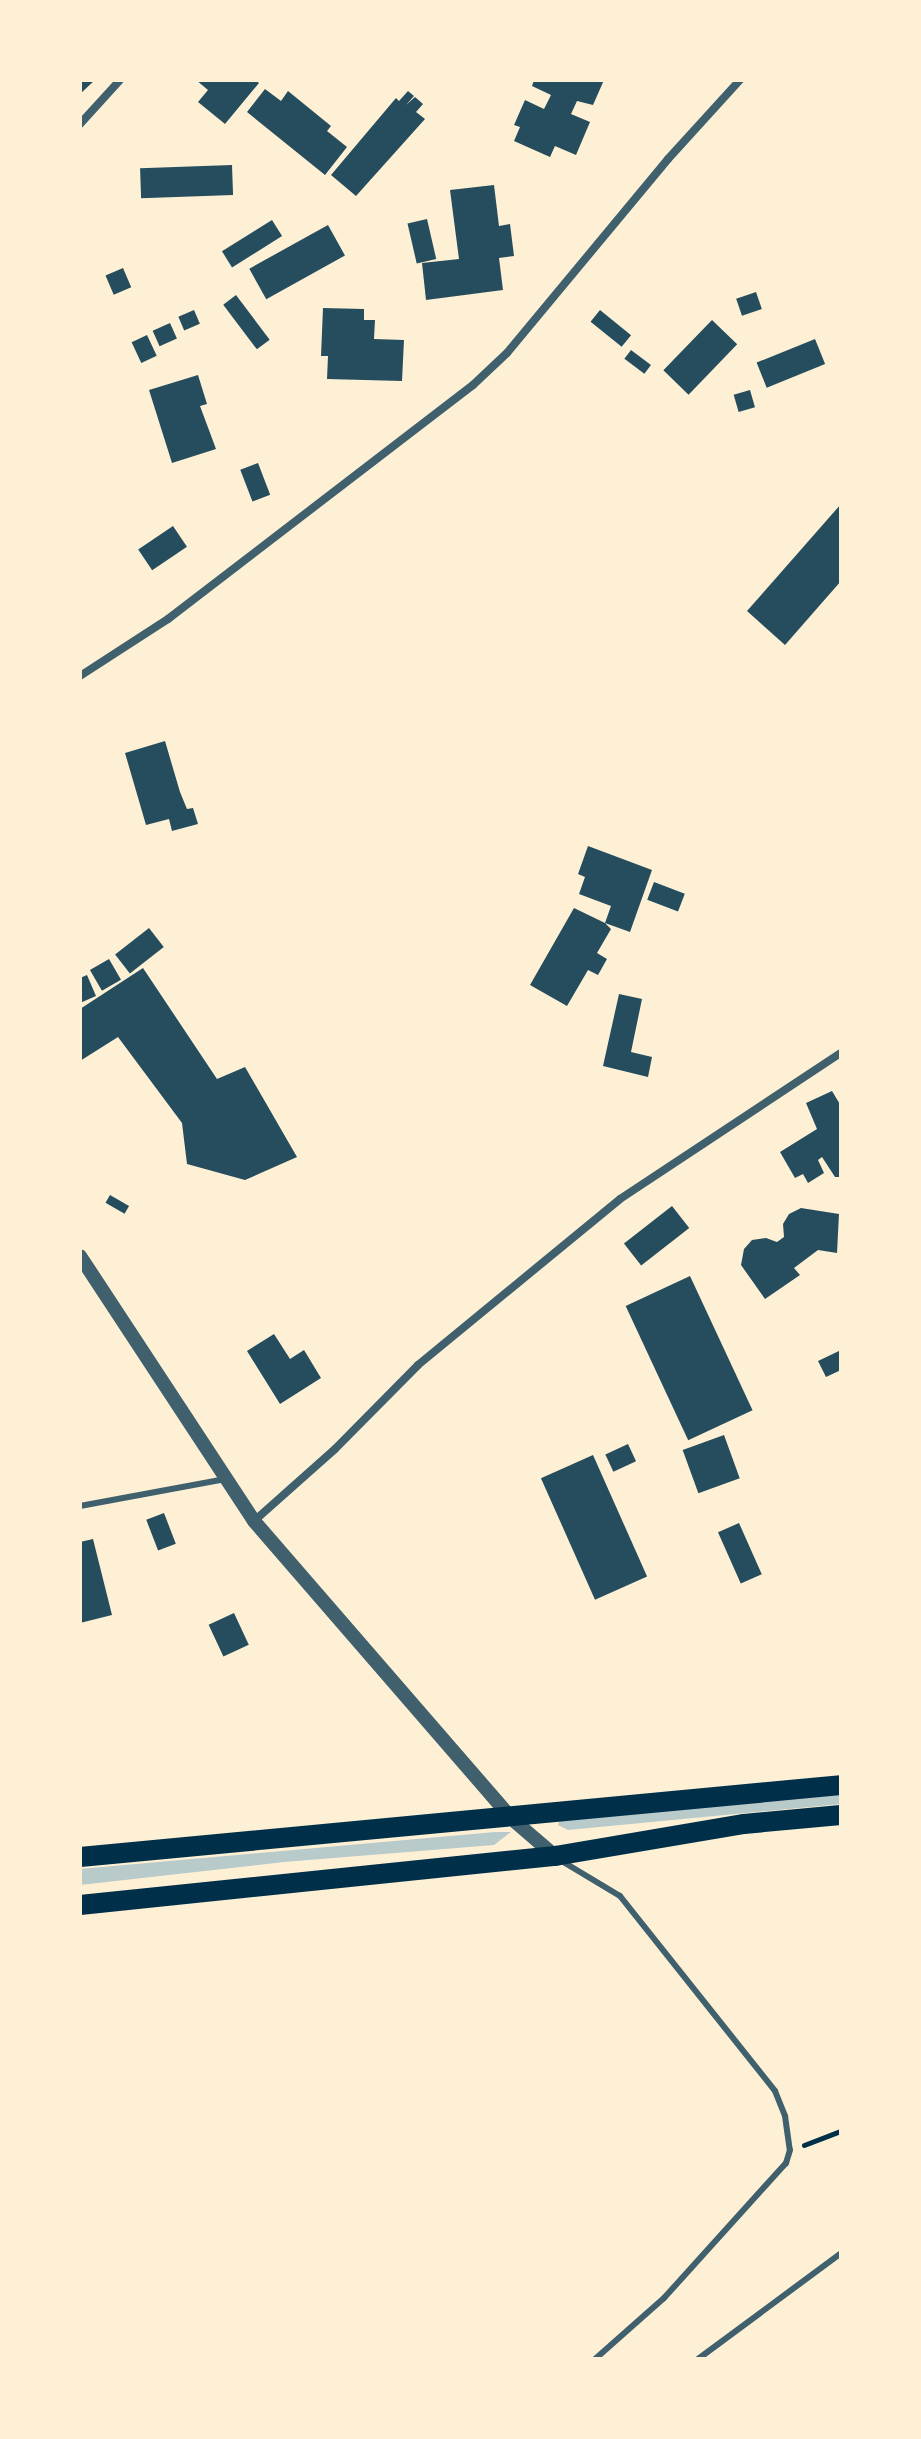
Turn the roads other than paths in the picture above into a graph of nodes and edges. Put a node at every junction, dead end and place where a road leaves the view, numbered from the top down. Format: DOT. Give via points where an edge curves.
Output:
graph roads {
  1 [pos="120,80"];
  2 [pos="740,80"];
  3 [pos="80,124"];
  4 [pos="80,676"];
  5 [pos="841,1053"];
  6 [pos="80,1256"];
  7 [pos="226,1479"];
  8 [pos="80,1506"];
  9 [pos="254,1521"];
  10 [pos="841,1785"];
  11 [pos="841,1815"];
  12 [pos="512,1819"];
  13 [pos="555,1856"];
  14 [pos="80,1857"];
  15 [pos="80,1905"];
  16 [pos="841,2253"];
  17 [pos="595,2359"];
  18 [pos="698,2359"];
  1 -- 3 [label="street"];
  2 -- 4 [label="street" via="507,353 473,385 168,619"];
  5 -- 9 [label="street" via="620,1199 418,1365"];
  6 -- 7 [label="street"];
  7 -- 8 [label="lane"];
  7 -- 9 [label="street"];
  9 -- 12 [label="street"];
  10 -- 12 [label="highway"];
  11 -- 13 [label="highway" via="744,1824"];
  12 -- 13 [label="street"];
  12 -- 14 [label="highway"];
  13 -- 15 [label="highway"];
  13 -- 17 [label="lane" via="620,1896 775,2091 790,2150 786,2163 664,2298"];
  16 -- 18 [label="lane"];
}
